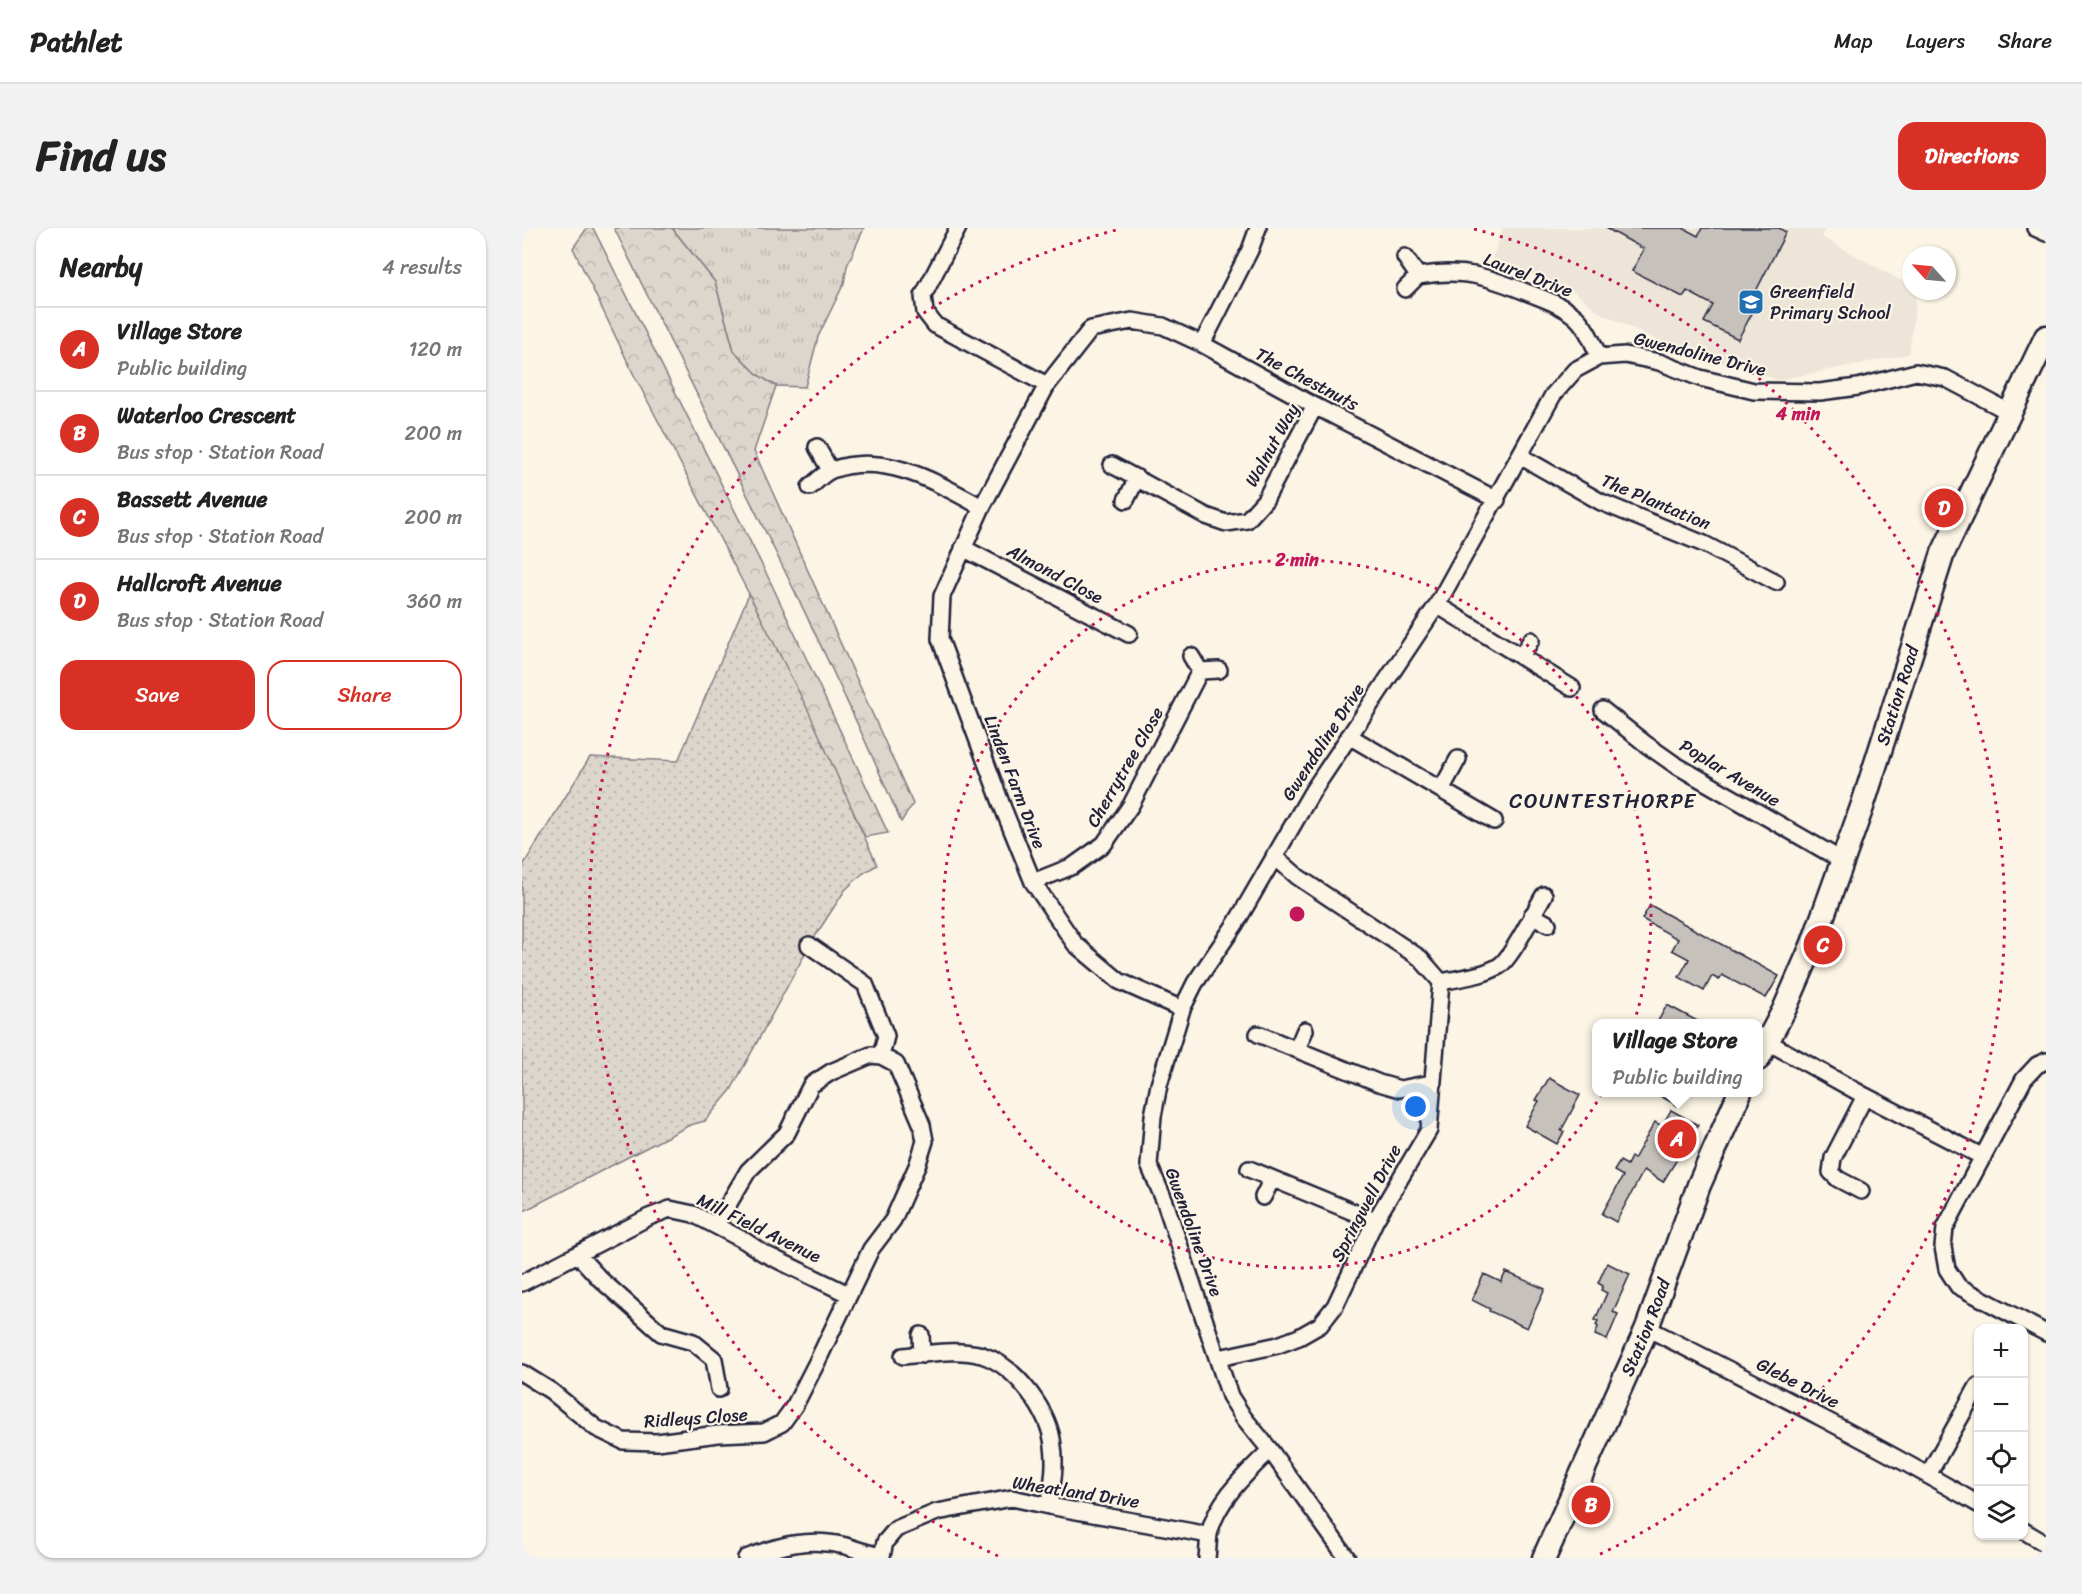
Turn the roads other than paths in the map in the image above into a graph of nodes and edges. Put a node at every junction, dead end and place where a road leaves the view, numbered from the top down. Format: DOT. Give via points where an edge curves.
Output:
graph roads {
  1 [pos="957,228"];
  2 [pos="1258,228"];
  3 [pos="2035,228"];
  4 [pos="2046,233"];
  5 [pos="1405,256"];
  6 [pos="1418,276"];
  7 [pos="1405,289"];
  8 [pos="1091,329"];
  9 [pos="2046,337"];
  10 [pos="1202,344"];
  11 [pos="1599,357"];
  12 [pos="2040,368"];
  13 [pos="1047,385"];
  14 [pos="1315,406"];
  15 [pos="2011,413"];
  16 [pos="817,447"];
  17 [pos="1520,456"];
  18 [pos="1112,465"];
  19 [pos="830,470"];
  20 [pos="1137,478"];
  21 [pos="810,487"];
  22 [pos="1126,500"];
  23 [pos="1497,500"];
  24 [pos="982,507"];
  25 [pos="963,548"];
  26 [pos="1776,582"];
  27 [pos="1437,605"];
  28 [pos="1129,634"];
  29 [pos="1531,640"];
  30 [pos="1191,656"];
  31 [pos="1521,657"];
  32 [pos="1219,670"];
  33 [pos="1200,671"];
  34 [pos="1572,688"];
  35 [pos="1603,710"];
  36 [pos="1349,736"];
  37 [pos="1458,759"];
  38 [pos="1441,790"];
  39 [pos="1494,821"];
  40 [pos="1274,856"];
  41 [pos="1843,861"];
  42 [pos="1033,882"];
  43 [pos="1544,895"];
  44 [pos="1532,915"];
  45 [pos="1548,924"];
  46 [pos="809,945"];
  47 [pos="1441,982"];
  48 [pos="1182,1009"];
  49 [pos="1305,1030"];
  50 [pos="1258,1034"];
  51 [pos="1297,1049"];
  52 [pos="1763,1051"];
  53 [pos="881,1056"];
  54 [pos="2046,1061"];
  55 [pos="1431,1083"];
  56 [pos="1865,1096"];
  57 [pos="1738,1097"];
  58 [pos="1983,1157"];
  59 [pos="1249,1169"];
  60 [pos="1272,1179"];
  61 [pos="1861,1191"];
  62 [pos="1263,1197"];
  63 [pos="1375,1221"];
  64 [pos="716,1225"];
  65 [pos="578,1255"];
  66 [pos="522,1283"];
  67 [pos="848,1294"];
  68 [pos="2012,1323"];
  69 [pos="1647,1329"];
  70 [pos="2046,1333"];
  71 [pos="921,1335"];
  72 [pos="922,1355"];
  73 [pos="903,1356"];
  74 [pos="1219,1358"];
  75 [pos="522,1373"];
  76 [pos="719,1389"];
  77 [pos="1974,1393"];
  78 [pos="1270,1450"];
  79 [pos="1928,1475"];
  80 [pos="1974,1502"];
  81 [pos="1049,1506"];
  82 [pos="2028,1533"];
  83 [pos="1209,1535"];
  84 [pos="2046,1544"];
  85 [pos="882,1557"];
  86 [pos="746,1558"];
  87 [pos="1207,1558"];
  88 [pos="1347,1558"];
  89 [pos="1544,1558"];
  1 -- 13 [label="street" via="923,296 925,312 935,325"];
  2 -- 10 [label="street"];
  3 -- 4 [label="street"];
  5 -- 6 [label="street"];
  6 -- 7 [label="street"];
  6 -- 11 [label="street, Laurel Drive" via="1443,271 1471,273 1549,301 1574,315"];
  8 -- 10 [label="street, The Chestnuts" via="1132,321 1162,326"];
  8 -- 13 [label="street, Linden Farm Drive"];
  9 -- 12 [label="street, Station Road"];
  10 -- 14 [label="street, The Chestnuts"];
  11 -- 15 [label="street, Gwendoline Drive" via="1625,355 1659,362 1754,392 1820,392 1916,372 1945,378"];
  11 -- 17 [label="street, Gwendoline Drive" via="1575,370 1553,395"];
  12 -- 15 [label="street, Station Road"];
  13 -- 24 [label="street, Linden Farm Drive"];
  14 -- 20 [label="street, Walnut Way" via="1264,500 1247,520 1226,523 1206,516"];
  14 -- 23 [label="street, The Chestnuts"];
  15 -- 41 [label="street, Station Road" via="1943,553"];
  16 -- 19 [label="street"];
  17 -- 23 [label="street, Gwendoline Drive"];
  17 -- 26 [label="street, The Plantation" via="1601,502 1704,544"];
  18 -- 20 [label="street, Walnut Way"];
  19 -- 21 [label="street"];
  19 -- 24 [label="street" via="856,465 890,466 927,478"];
  20 -- 22 [label="street"];
  23 -- 27 [label="street, Gwendoline Drive"];
  24 -- 25 [label="street, Linden Farm Drive"];
  25 -- 28 [label="street, Almond Close"];
  25 -- 42 [label="street, Linden Farm Drive" via="942,596 940,639"];
  27 -- 31 [label="street"];
  27 -- 36 [label="street, Gwendoline Drive"];
  29 -- 31 [label="street"];
  30 -- 33 [label="street"];
  31 -- 34 [label="street"];
  32 -- 33 [label="street"];
  33 -- 42 [label="street, Cherrytree Close" via="1131,805 1104,844 1073,866"];
  35 -- 41 [label="street, Poplar Avenue" via="1674,764"];
  36 -- 38 [label="street"];
  36 -- 40 [label="street, Gwendoline Drive"];
  37 -- 38 [label="street"];
  38 -- 39 [label="street"];
  40 -- 47 [label="street" via="1298,877 1420,958"];
  40 -- 48 [label="street, Gwendoline Drive"];
  41 -- 52 [label="street, Station Road" via="1812,946"];
  42 -- 48 [label="street, Linden Farm Drive" via="1075,944 1119,981"];
  43 -- 44 [label="street"];
  44 -- 45 [label="street"];
  44 -- 47 [label="street" via="1501,966"];
  46 -- 53 [label="street" via="865,984 886,1036"];
  47 -- 55 [label="street, Springwell Drive"];
  48 -- 74 [label="street, Gwendoline Drive" via="1159,1085 1149,1165"];
  49 -- 51 [label="street"];
  50 -- 51 [label="street"];
  51 -- 55 [label="street" via="1400,1089"];
  52 -- 56 [label="street"];
  53 -- 64 [label="street" via="871,1055 811,1085 787,1133 748,1171"];
  53 -- 67 [label="street, Ridleys Close" via="896,1064 926,1141 893,1220 871,1249"];
  54 -- 58 [label="street" via="2025,1078"];
  55 -- 63 [label="street, Springwell Drive" via="1429,1130"];
  56 -- 58 [label="street"];
  56 -- 61 [label="street" via="1833,1158 1831,1172"];
  57 -- 69 [label="street, Station Road" via="1699,1185"];
  58 -- 68 [label="street" via="1945,1228 1943,1247 1947,1269 1958,1286"];
  59 -- 60 [label="street"];
  60 -- 62 [label="street"];
  60 -- 63 [label="street"];
  63 -- 74 [label="street, Springwell Drive" via="1335,1306 1320,1325 1278,1345"];
  64 -- 65 [label="street, Mill Field Avenue" via="670,1209"];
  64 -- 67 [label="street, Mill Field Avenue" via="763,1253"];
  65 -- 66 [label="street, Mill Field Avenue"];
  65 -- 76 [label="street" via="661,1333 693,1342 714,1359"];
  67 -- 75 [label="street, Ridleys Close" via="795,1405 782,1423 764,1432 623,1442 596,1428"];
  68 -- 70 [label="street"];
  69 -- 79 [label="street, Glebe Drive" via="1803,1406"];
  69 -- 89 [label="street, Station Road"];
  71 -- 72 [label="street"];
  72 -- 73 [label="street"];
  72 -- 81 [label="street" via="958,1352 982,1356 1001,1365 1028,1389 1053,1443 1055,1470"];
  74 -- 78 [label="street, Gwendoline Drive" via="1230,1395"];
  77 -- 79 [label="street"];
  78 -- 83 [label="street" via="1238,1482 1216,1514"];
  78 -- 88 [label="street, Gwendoline Drive"];
  79 -- 80 [label="street, Glebe Drive"];
  81 -- 83 [label="street, Wheatland Drive"];
  81 -- 85 [label="street, Wheatland Drive" via="1012,1498 937,1512 896,1529 885,1542"];
  82 -- 84 [label="street"];
  83 -- 87 [label="street"];
  85 -- 86 [label="street, Wheatland Drive" via="845,1546 803,1541"];
}
